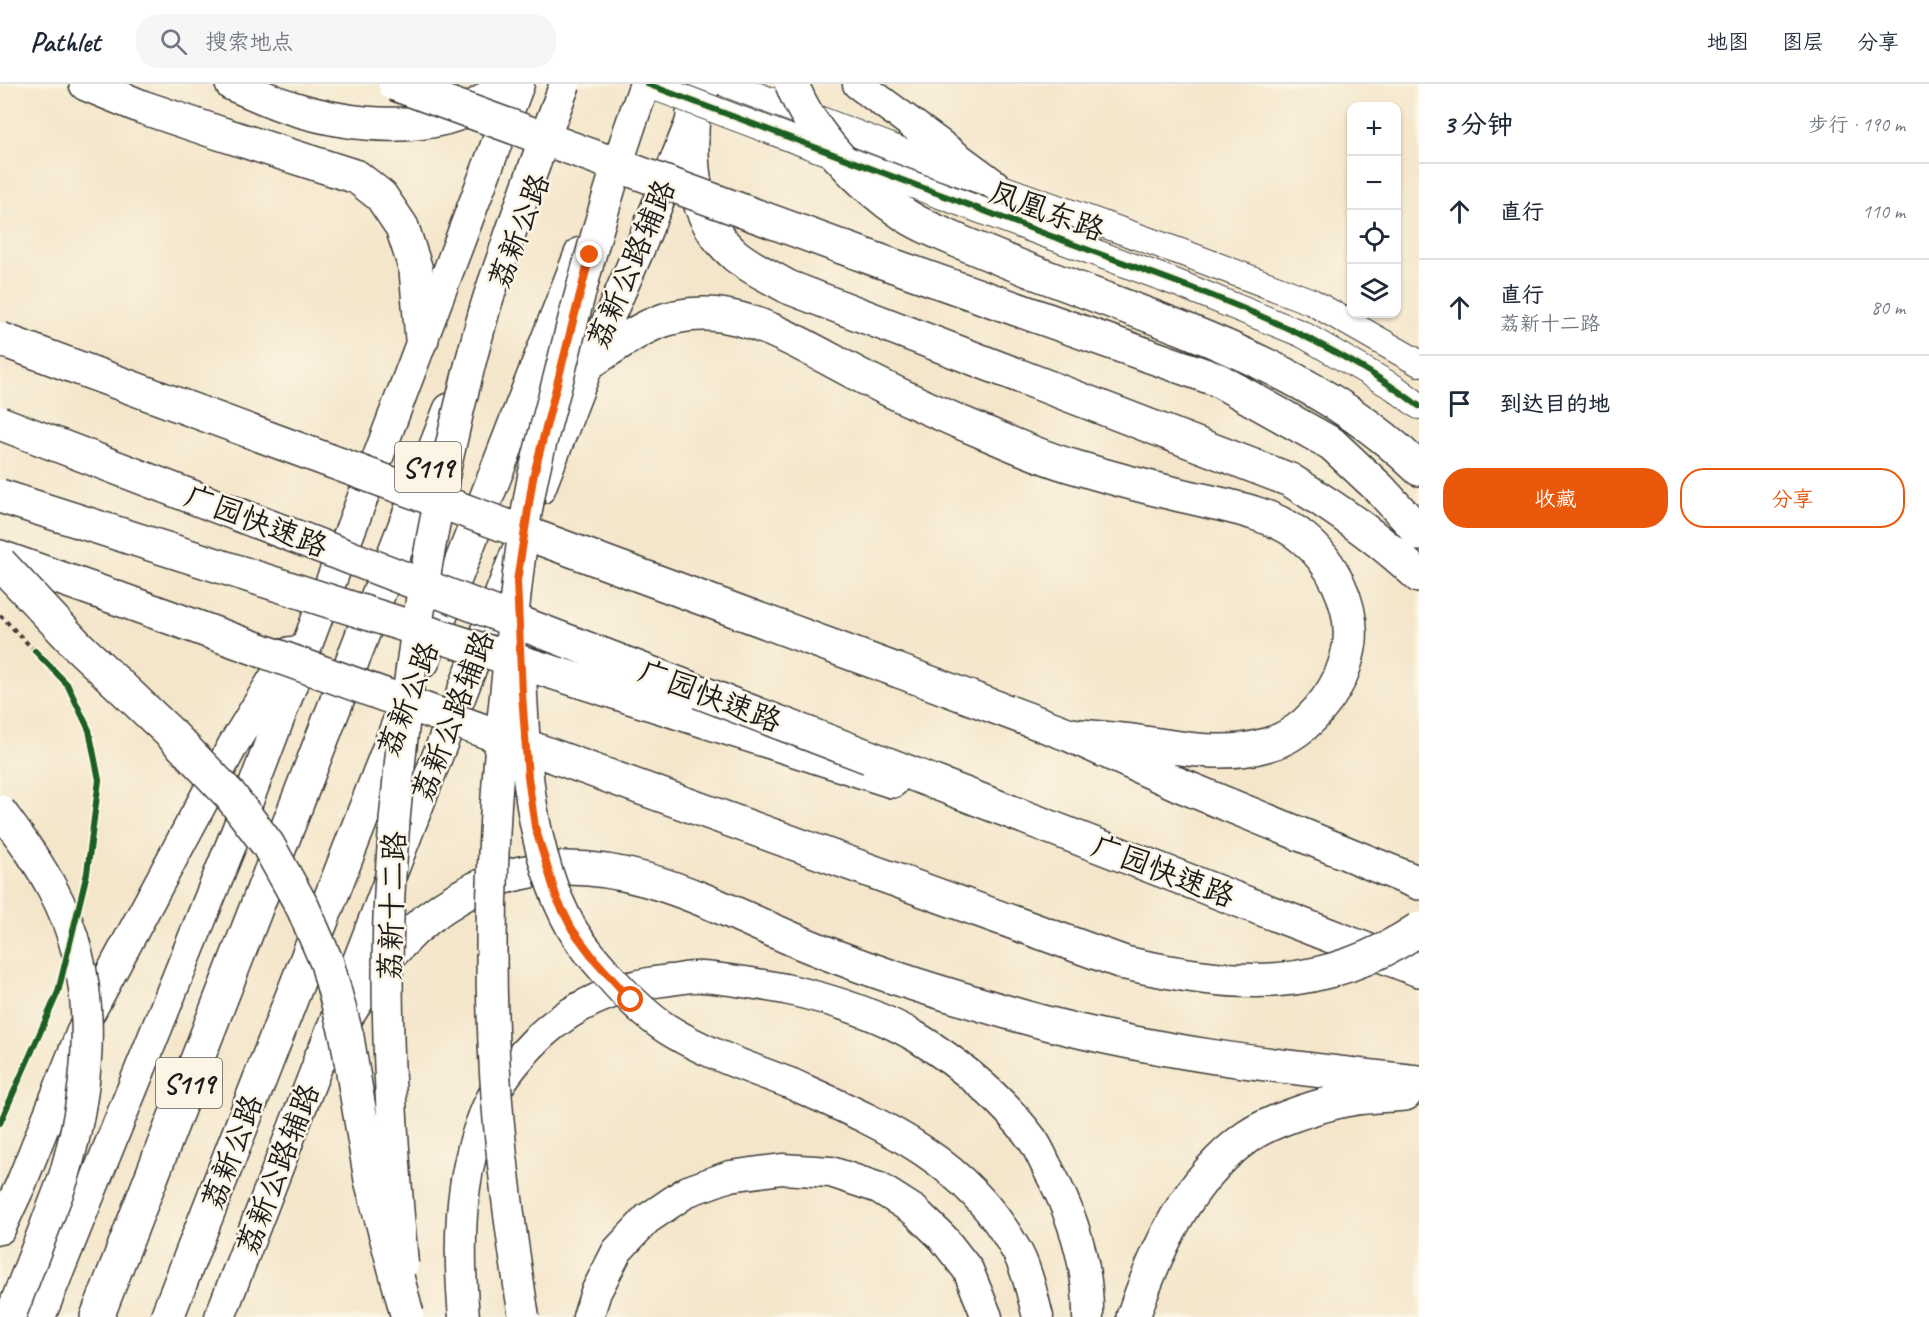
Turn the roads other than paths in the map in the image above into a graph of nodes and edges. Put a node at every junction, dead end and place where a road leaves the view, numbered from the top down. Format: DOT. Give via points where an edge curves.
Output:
graph roads {
  1 [pos="86,84"];
  2 [pos="232,84"];
  3 [pos="395,84"];
  4 [pos="502,84"];
  5 [pos="519,84"];
  6 [pos="565,84"];
  7 [pos="576,84"];
  8 [pos="646,84"];
  9 [pos="656,84"];
  10 [pos="706,84"];
  11 [pos="727,84"];
  12 [pos="792,84"];
  13 [pos="858,84"];
  14 [pos="693,114"];
  15 [pos="996,185"];
  16 [pos="0,339"];
  17 [pos="422,339"];
  18 [pos="590,363"];
  19 [pos="1419,363"];
  20 [pos="1419,406"];
  21 [pos="0,423"];
  22 [pos="1419,469"];
  23 [pos="0,496"];
  24 [pos="1419,534"];
  25 [pos="0,557"];
  26 [pos="0,563"];
  27 [pos="1419,576"];
  28 [pos="517,581"];
  29 [pos="328,588"];
  30 [pos="1070,735"];
  31 [pos="0,810"];
  32 [pos="1078,838"];
  33 [pos="1419,883"];
  34 [pos="1419,929"];
  35 [pos="1419,970"];
  36 [pos="320,1059"];
  37 [pos="1419,1082"];
  38 [pos="1419,1092"];
  39 [pos="0,1229"];
  40 [pos="408,1315"];
  41 [pos="10,1317"];
  42 [pos="40,1317"];
  43 [pos="97,1317"];
  44 [pos="167,1317"];
  45 [pos="220,1317"];
  46 [pos="464,1317"];
  47 [pos="524,1317"];
  48 [pos="588,1317"];
  49 [pos="987,1317"];
  50 [pos="1038,1317"];
  51 [pos="1088,1317"];
  52 [pos="1132,1317"];
  1 -- 17 [label="main road" via="142,107 357,177 373,189 402,227 416,270"];
  2 -- 4 [label="main road" via="291,108 327,117 374,124 411,124 452,116 485,100"];
  3 -- 24 [label="main road, bridge" via="1218,380 1332,444 1379,488"];
  5 -- 17 [label="main road"];
  6 -- 40 [label="main road, 荔新十二路, bridge" via="526,186 476,341 434,523 412,661 390,886 388,1023 393,1147"];
  7 -- 43 [label="main road, 荔新公路 / S119"];
  8 -- 20 [label="street, 凤凰东路, bridge" via="1177,283 1302,334"];
  8 -- 28 [label="main road, bridge" via="619,155 590,255 533,478"];
  9 -- 44 [label="main road, 荔新公路 / S119" via="577,262"];
  10 -- 14 [label="main road, 荔新公路辅路"];
  11 -- 15 [label="street, 凤凰东路"];
  12 -- 22 [label="main road, bridge" via="819,135 856,174 905,215 1048,278 1184,328 1242,354 1361,420"];
  13 -- 15 [label="main road"];
  14 -- 18 [label="main road, 荔新公路辅路"];
  14 -- 27 [label="main road" via="692,174 702,208 714,232 735,255 761,272 788,286 1290,480 1345,514"];
  15 -- 19 [label="street, 凤凰东路" via="1312,302"];
  16 -- 30 [label="main road, bridge"];
  17 -- 29 [label="main road"];
  18 -- 30 [label="main road" via="647,325 674,316 707,314 741,319 925,408 1070,466 1273,520 1303,537 1325,561 1342,592 1351,627 1348,656 1337,686 1294,733 1267,745 1229,751"];
  18 -- 36 [label="main road, 荔新公路辅路, bridge"];
  21 -- 32 [label="main road, 广园快速路, bridge"];
  23 -- 32 [label="main road, bridge"];
  25 -- 34 [label="main road, bridge" via="1125,963 1231,981 1276,981 1334,971 1392,948"];
  26 -- 40 [label="main road, bridge" via="77,645 230,795 268,845 303,908 327,963 347,1037 373,1190"];
  28 -- 47 [label="main road, bridge" via="495,818 492,994 502,1153"];
  28 -- 50 [label="main road, bridge" via="528,777 535,827 557,899 572,929 631,1000 667,1029 714,1053 860,1114 920,1147 963,1179 1016,1249"];
  29 -- 39 [label="main road" via="233,745 88,1016"];
  29 -- 42 [label="main road" via="237,830"];
  30 -- 33 [label="main road" via="1180,785"];
  31 -- 41 [label="main road, bridge" via="31,853 67,921 87,1006 88,1054 65,1174"];
  32 -- 35 [label="main road, 广园快速路"];
  36 -- 37 [label="main road, bridge" via="364,990 399,945 432,916 464,894 500,879 531,871 572,868 610,871 658,883 879,973 1021,1016 1177,1052"];
  36 -- 45 [label="main road, 荔新公路辅路"];
  38 -- 52 [label="main road" via="1337,1101 1290,1116 1248,1137 1213,1168 1186,1201 1162,1242"];
  46 -- 51 [label="main road, bridge" via="460,1232 464,1187 484,1112 503,1078 522,1053 582,1006 612,992 651,982 699,977 753,982 812,995 869,1014 917,1038 999,1102 1033,1140 1060,1191 1081,1247"];
  48 -- 49 [label="main road" via="616,1251 647,1219 688,1191 730,1176 782,1169 831,1172 879,1188 915,1210 968,1270"];
}
